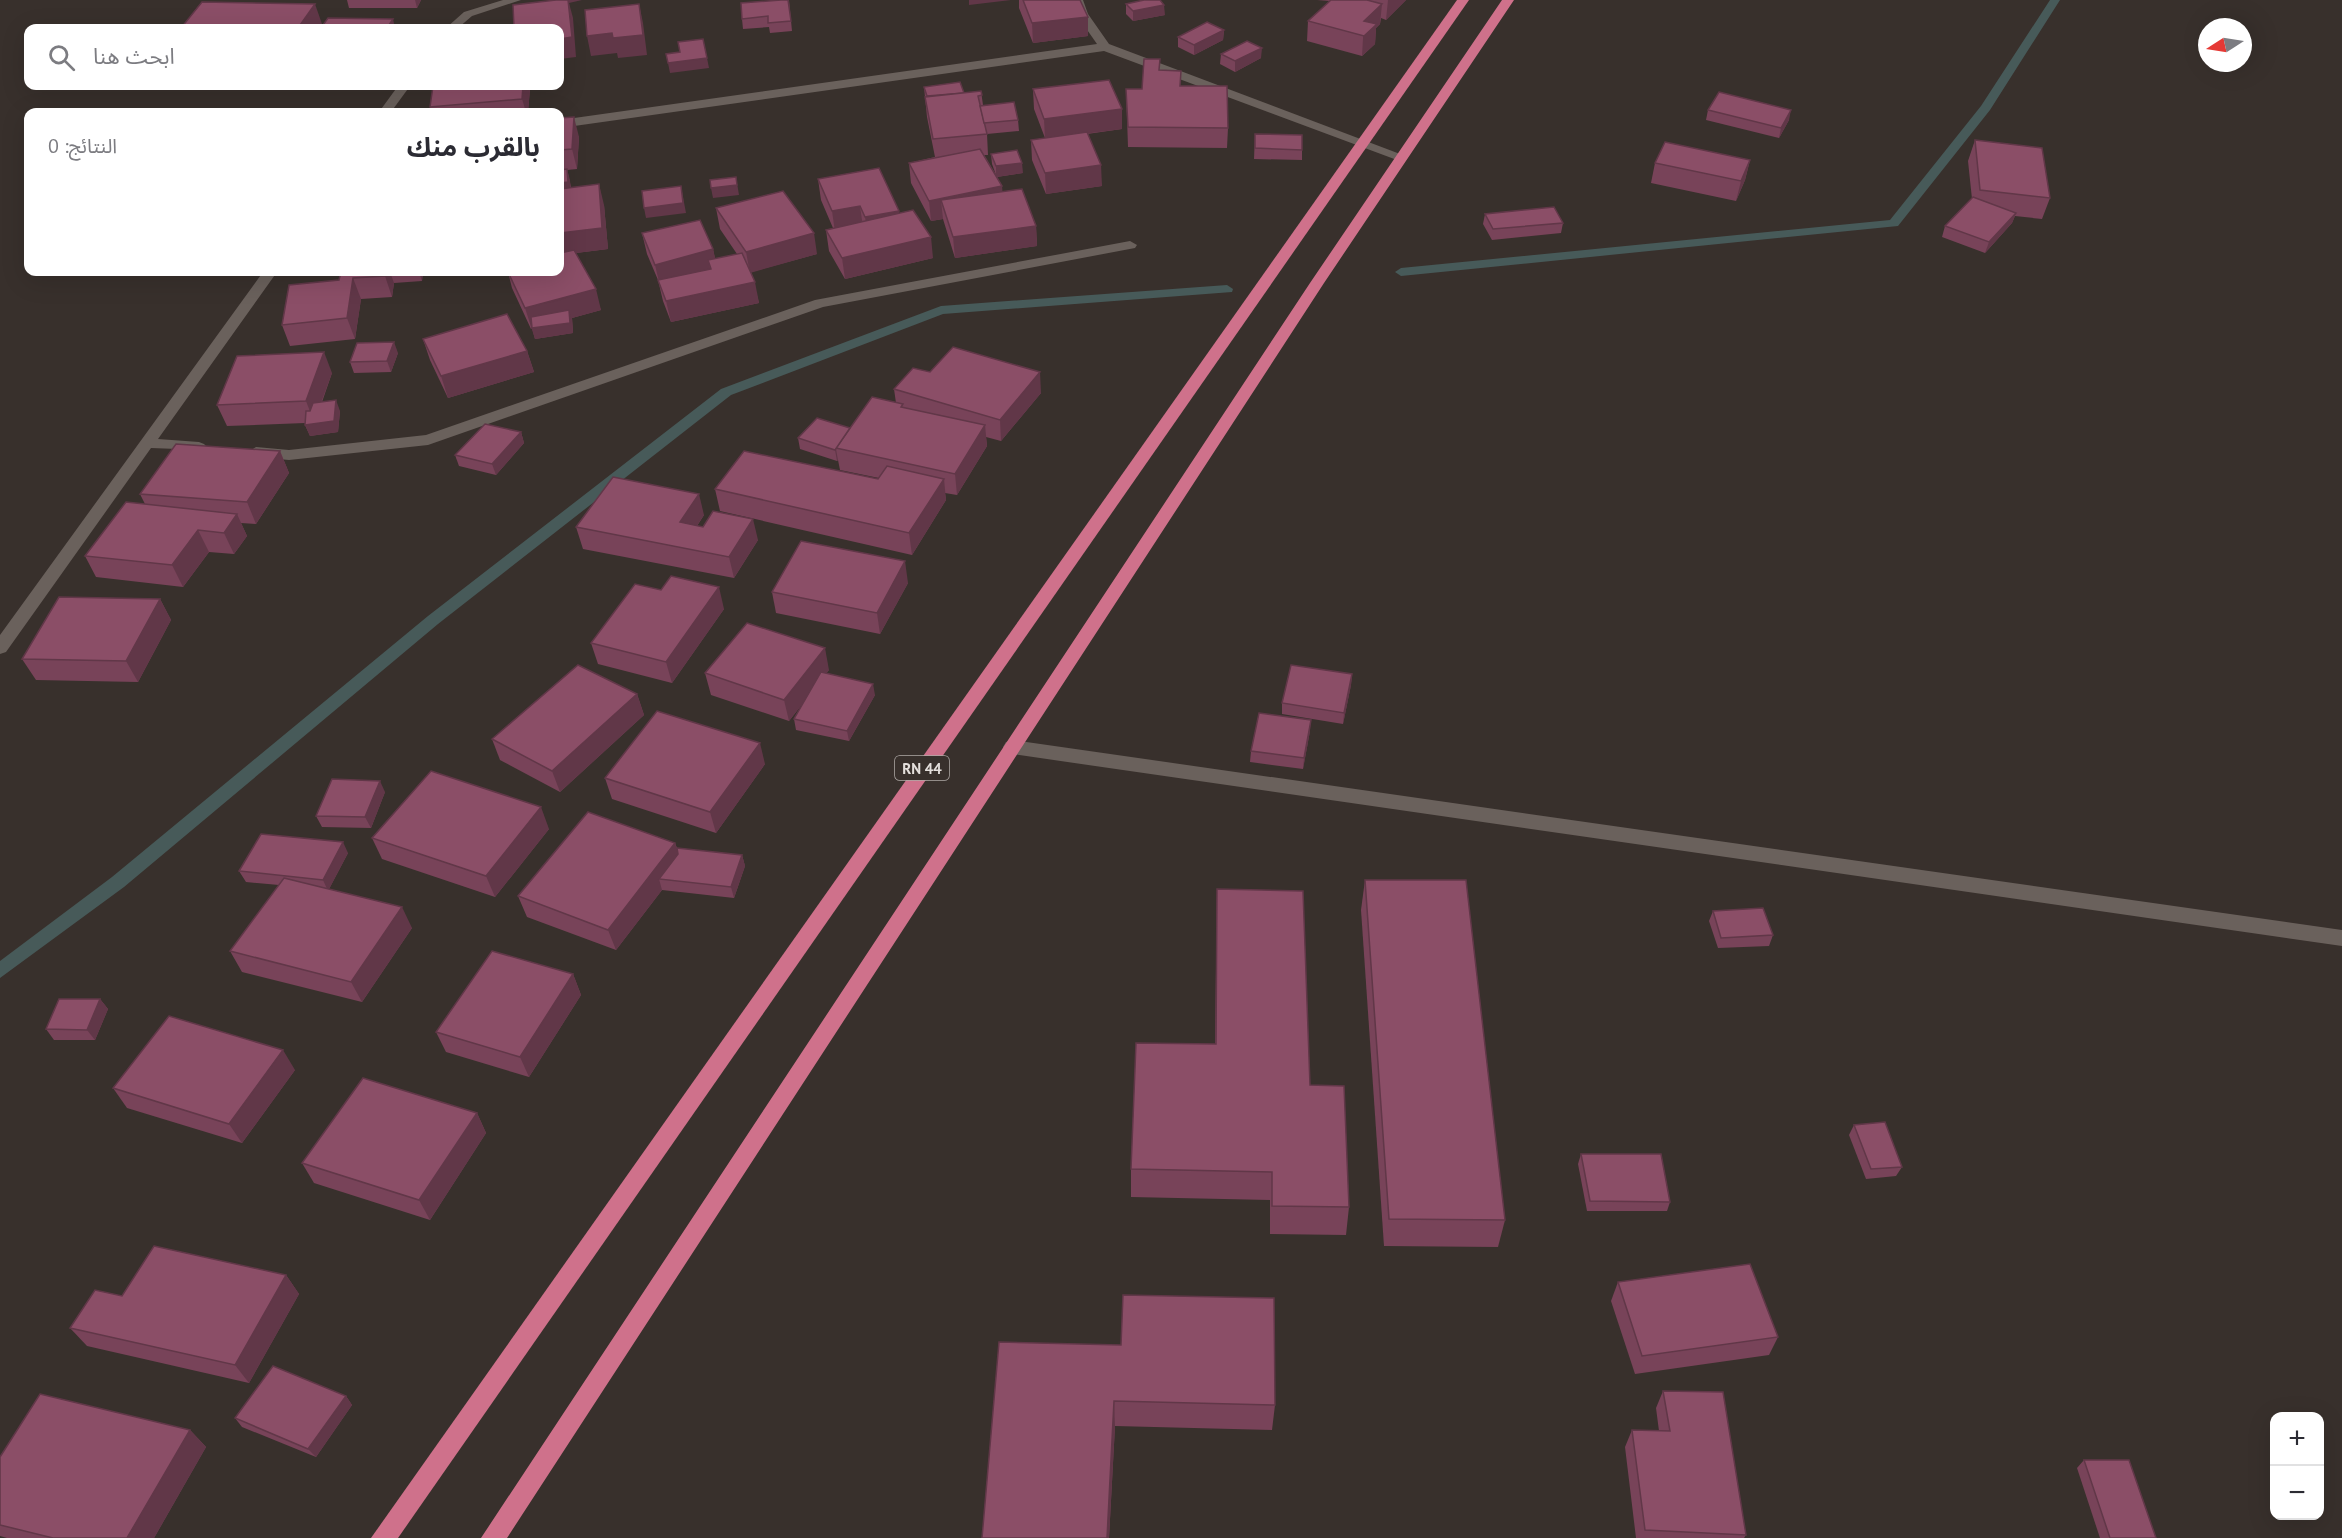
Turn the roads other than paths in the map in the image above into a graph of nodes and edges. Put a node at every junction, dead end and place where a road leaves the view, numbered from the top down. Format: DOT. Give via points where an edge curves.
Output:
graph roads {
  1 [pos="515,0"];
  2 [pos="1077,0"];
  3 [pos="1463,0"];
  4 [pos="1508,0"];
  5 [pos="457,24"];
  6 [pos="1105,47"];
  7 [pos="401,90"];
  8 [pos="388,108"];
  9 [pos="564,123"];
  10 [pos="1363,144"];
  11 [pos="1402,157"];
  12 [pos="1130,245"];
  13 [pos="267,276"];
  14 [pos="147,443"];
  15 [pos="218,449"];
  16 [pos="242,451"];
  17 [pos="0,648"];
  18 [pos="1012,747"];
  19 [pos="2342,938"];
  20 [pos="383,1538"];
  21 [pos="493,1538"];
  1 -- 5 [label="street" via="468,14"];
  2 -- 6 [label="street"];
  3 -- 10 [label="highway, RN 44"];
  4 -- 11 [label="highway"];
  6 -- 9 [label="street"];
  6 -- 10 [label="street"];
  7 -- 8 [label="street"];
  10 -- 11 [label="street"];
  10 -- 20 [label="highway, RN 44"];
  11 -- 18 [label="highway"];
  12 -- 16 [label="street" via="820,303 428,440 290,454"];
  13 -- 14 [label="street"];
  14 -- 15 [label="street"];
  14 -- 17 [label="street"];
  18 -- 19 [label="street"];
  18 -- 21 [label="highway"];
}
